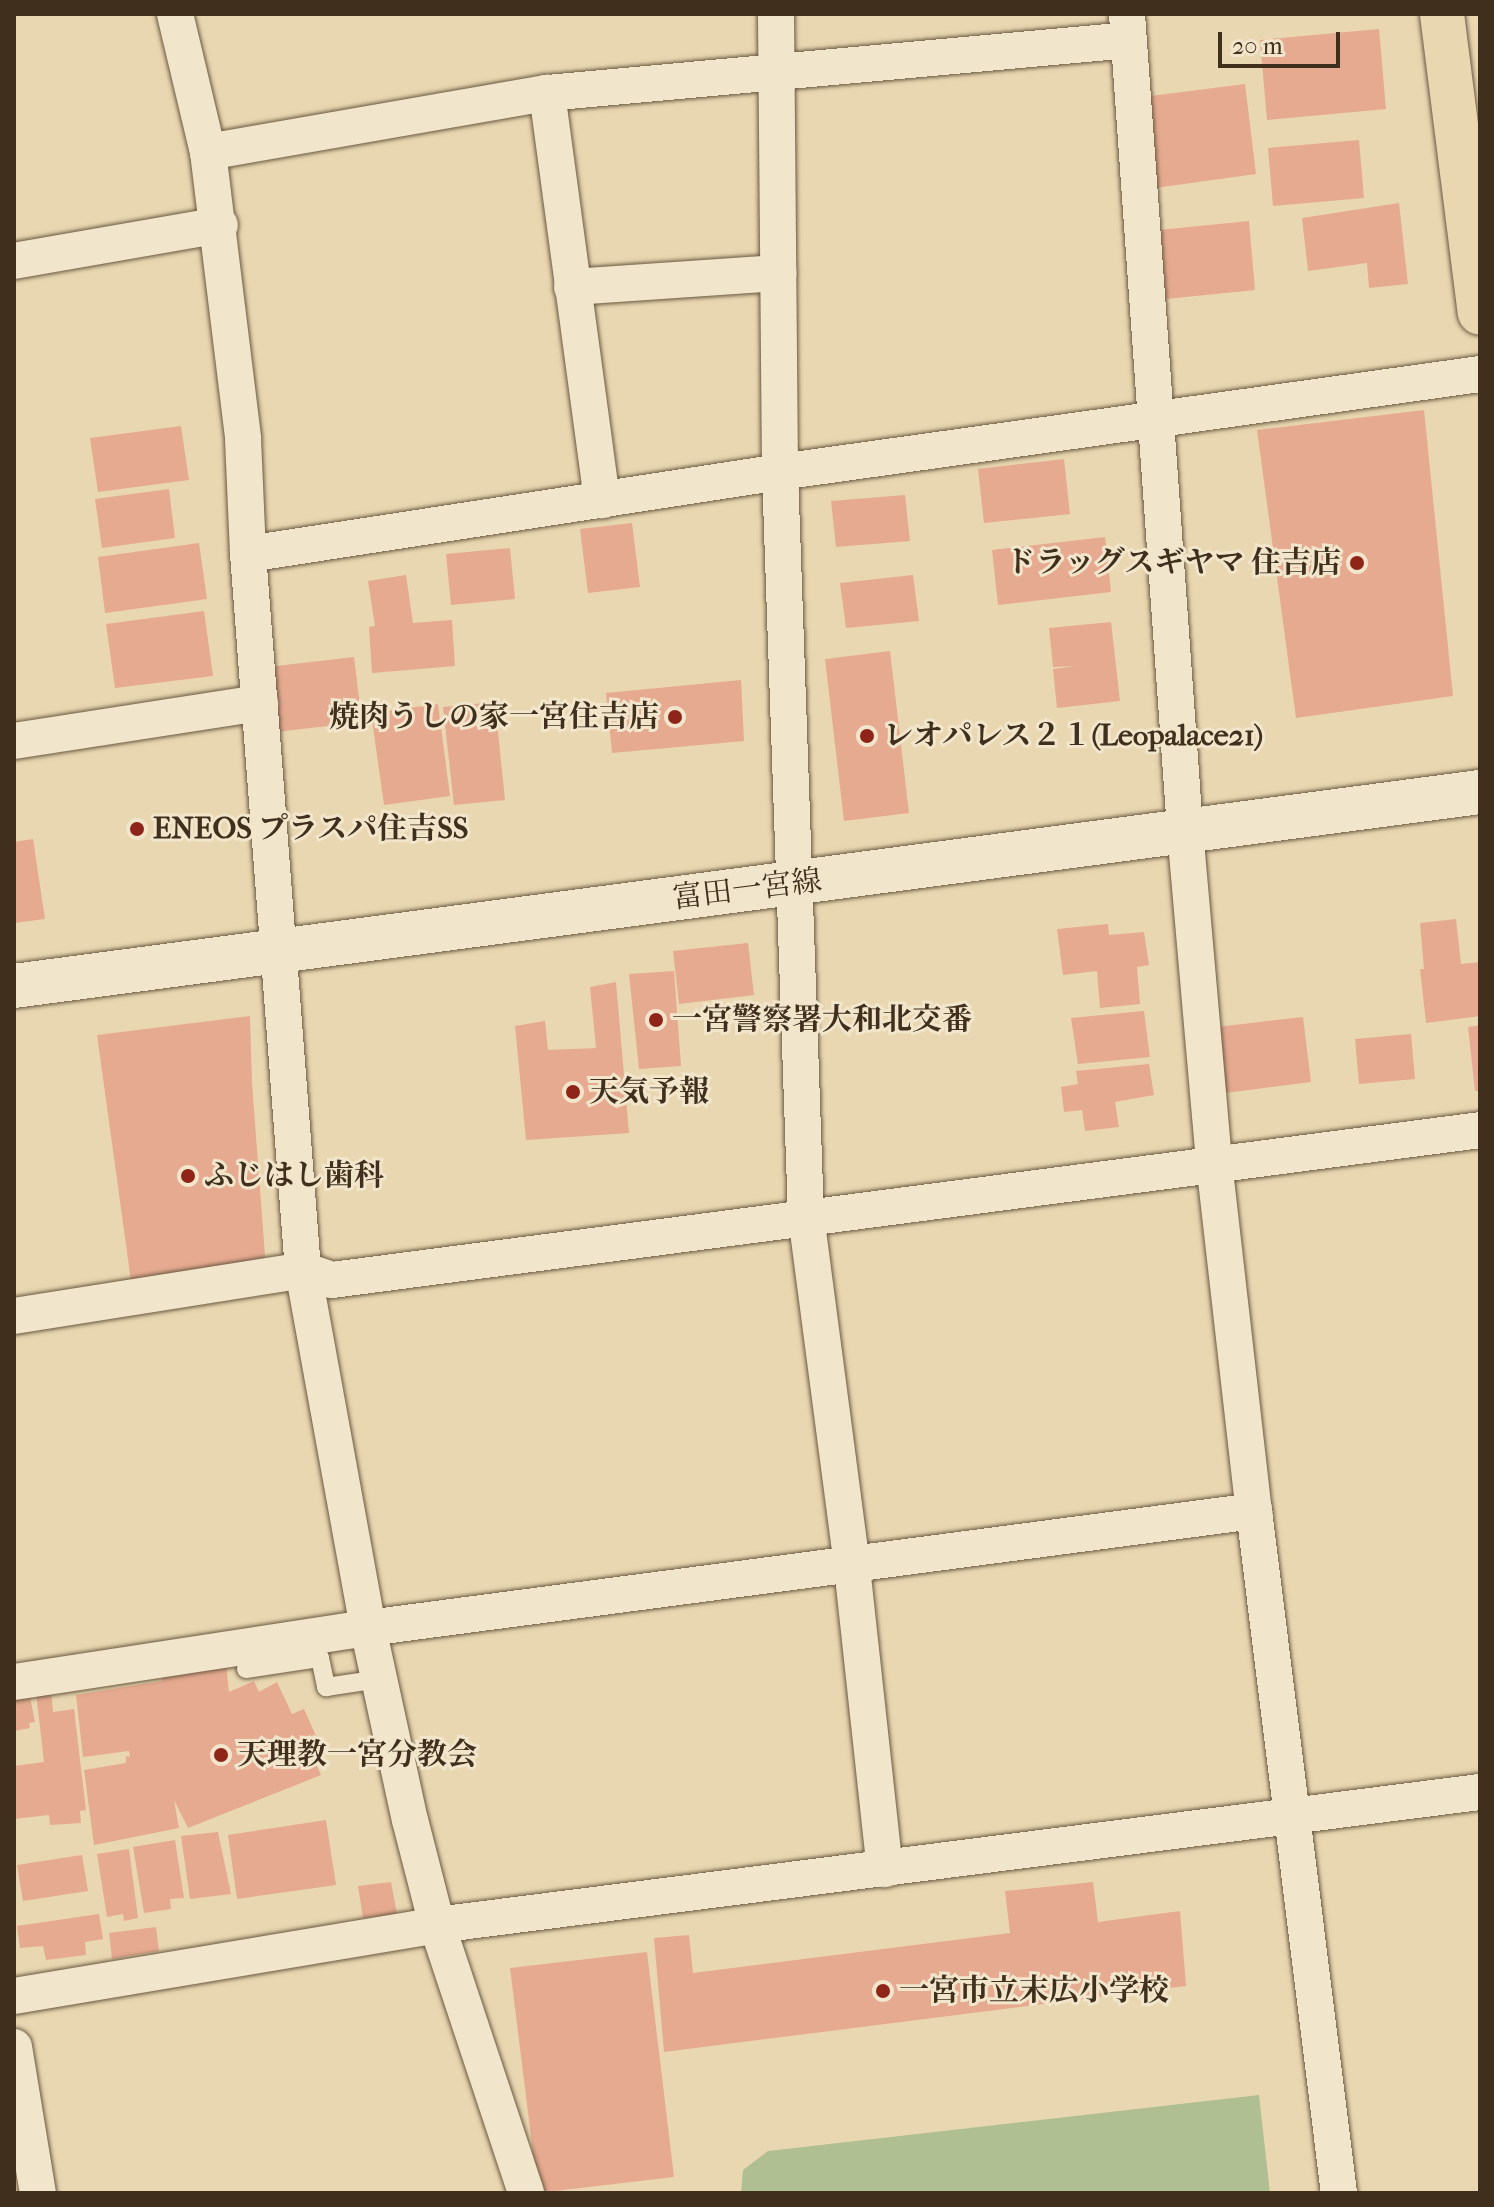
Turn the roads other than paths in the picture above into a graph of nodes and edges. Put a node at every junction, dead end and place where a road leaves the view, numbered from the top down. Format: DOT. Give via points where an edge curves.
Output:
graph roads {
  1 [pos="175,14"];
  2 [pos="776,14"];
  3 [pos="1442,14"];
  4 [pos="1128,27"];
  5 [pos="778,70"];
  6 [pos="547,93"];
  7 [pos="208,152"];
  8 [pos="220,225"];
  9 [pos="14,261"];
  10 [pos="779,273"];
  11 [pos="572,287"];
  12 [pos="1480,313"];
  13 [pos="1480,374"];
  14 [pos="1155,420"];
  15 [pos="780,472"];
  16 [pos="602,500"];
  17 [pos="248,554"];
  18 [pos="260,703"];
  19 [pos="14,741"];
  20 [pos="1480,792"];
  21 [pos="1185,830"];
  22 [pos="796,884"];
  23 [pos="278,951"];
  24 [pos="14,986"];
  25 [pos="1480,1130"];
  26 [pos="1214,1162"];
  27 [pos="806,1216"];
  28 [pos="303,1270"];
  29 [pos="14,1316"];
  30 [pos="1254,1511"];
  31 [pos="852,1567"];
  32 [pos="368,1628"];
  33 [pos="246,1669"];
  34 [pos="380,1679"];
  35 [pos="14,1682"];
  36 [pos="1480,1792"];
  37 [pos="1292,1818"];
  38 [pos="885,1869"];
  39 [pos="437,1925"];
  40 [pos="14,1996"];
  41 [pos="14,2047"];
  42 [pos="38,2193"];
  43 [pos="526,2193"];
  44 [pos="1339,2193"];
  1 -- 7 [label="street"];
  2 -- 5 [label="street"];
  3 -- 12 [label="highway"];
  4 -- 5 [label="street"];
  4 -- 14 [label="street"];
  5 -- 6 [label="street"];
  5 -- 10 [label="street"];
  6 -- 7 [label="street"];
  6 -- 11 [label="street"];
  7 -- 8 [label="street"];
  8 -- 9 [label="street"];
  8 -- 17 [label="street" via="243,439"];
  10 -- 11 [label="street"];
  10 -- 15 [label="street"];
  11 -- 16 [label="street"];
  13 -- 14 [label="street"];
  14 -- 15 [label="street"];
  14 -- 21 [label="street"];
  15 -- 16 [label="street"];
  15 -- 22 [label="street"];
  16 -- 17 [label="street"];
  17 -- 18 [label="street"];
  18 -- 19 [label="street"];
  18 -- 23 [label="street"];
  20 -- 21 [label="main road, 富田一宮線"];
  21 -- 22 [label="main road, 富田一宮線"];
  21 -- 26 [label="street"];
  22 -- 23 [label="main road, 富田一宮線"];
  22 -- 27 [label="street"];
  23 -- 24 [label="main road, 富田一宮線"];
  23 -- 28 [label="street"];
  25 -- 26 [label="street"];
  26 -- 27 [label="street"];
  26 -- 30 [label="street"];
  27 -- 28 [label="street" via="332,1280"];
  27 -- 31 [label="street"];
  28 -- 29 [label="street"];
  28 -- 32 [label="street"];
  30 -- 31 [label="street"];
  30 -- 37 [label="street"];
  31 -- 32 [label="street"];
  31 -- 38 [label="street"];
  32 -- 34 [label="street"];
  32 -- 35 [label="street"];
  33 -- 34 [label="lane" via="320,1658 326,1687"];
  34 -- 39 [label="street"];
  36 -- 37 [label="street"];
  37 -- 38 [label="street"];
  37 -- 44 [label="street"];
  38 -- 39 [label="street"];
  39 -- 40 [label="street"];
  39 -- 43 [label="street"];
  41 -- 42 [label="street"];
}
